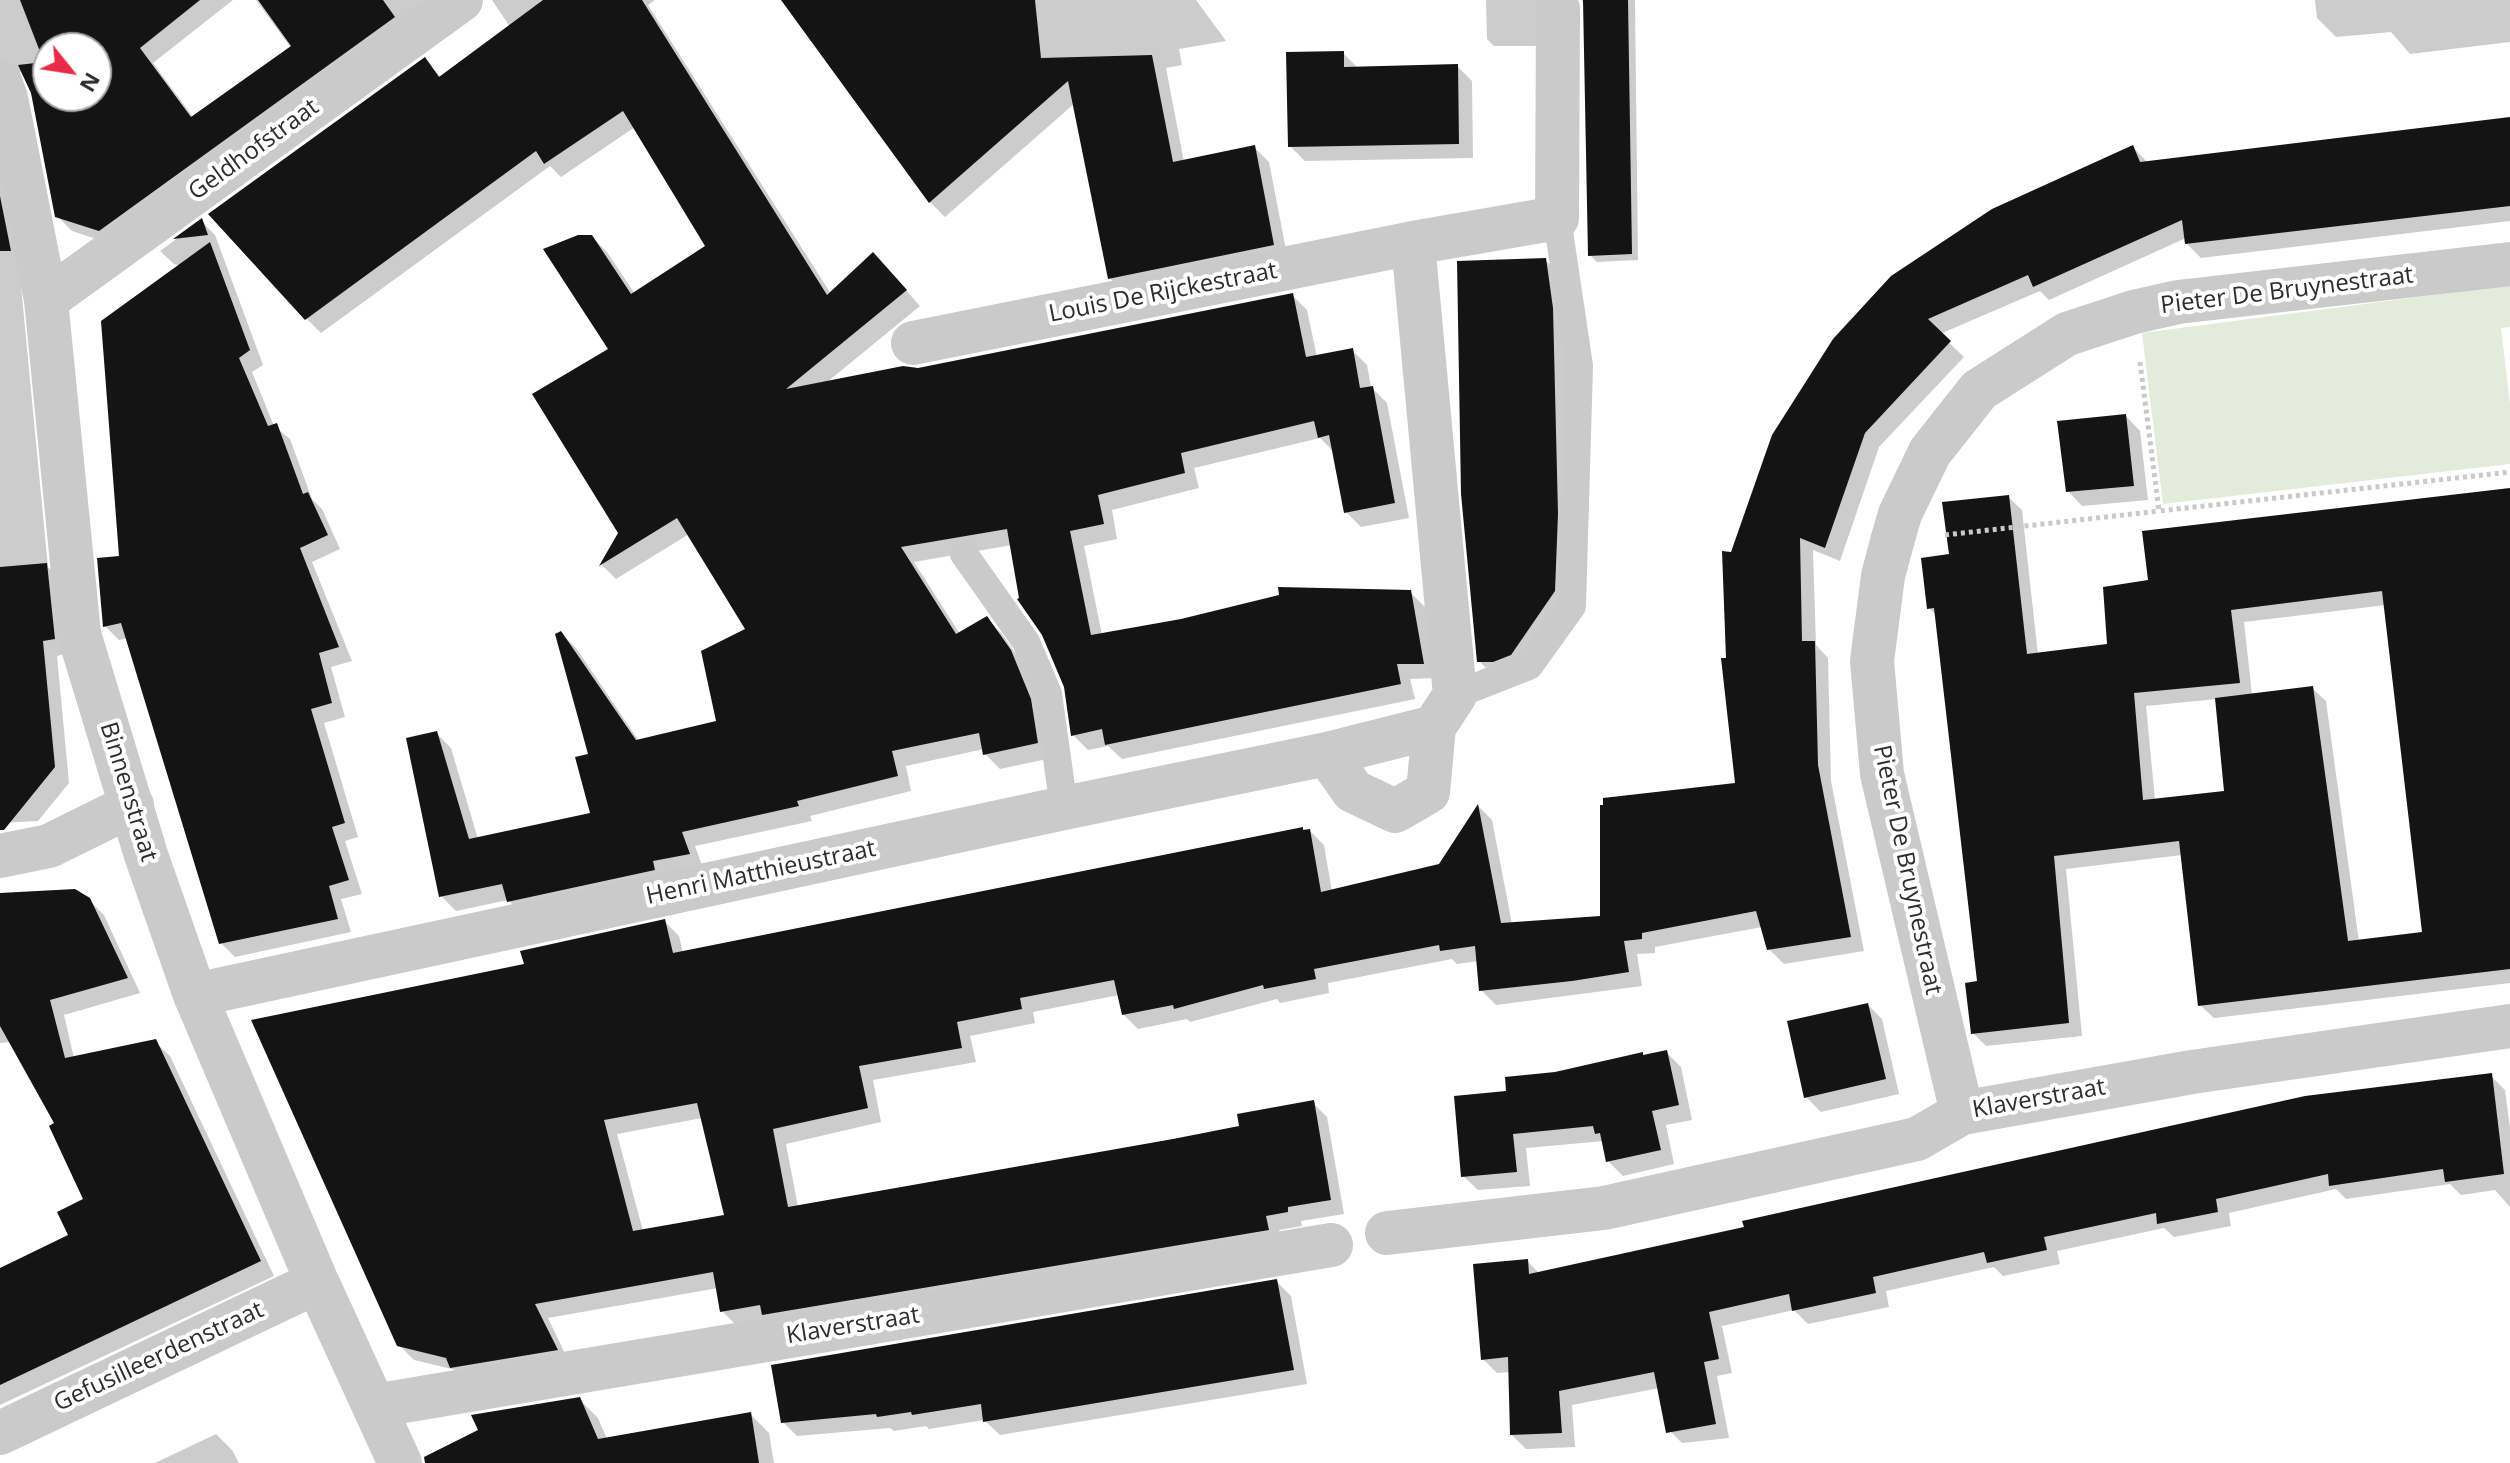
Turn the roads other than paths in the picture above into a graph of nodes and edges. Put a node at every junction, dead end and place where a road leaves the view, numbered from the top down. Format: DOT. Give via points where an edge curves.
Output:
graph roads {
  1 [pos="461,0"];
  2 [pos="1558,9"];
  3 [pos="0,82"];
  4 [pos="1557,218"];
  5 [pos="1413,243"];
  6 [pos="2510,264"];
  7 [pos="46,300"];
  8 [pos="913,343"];
  9 [pos="964,554"];
  10 [pos="1445,711"];
  11 [pos="1327,754"];
  12 [pos="132,805"];
  13 [pos="1064,808"];
  14 [pos="0,856"];
  15 [pos="195,995"];
  16 [pos="2510,1026"];
  17 [pos="1962,1113"];
  18 [pos="1387,1233"];
  19 [pos="1331,1245"];
  20 [pos="317,1282"];
  21 [pos="374,1406"];
  22 [pos="0,1433"];
  23 [pos="400,1463"];
  1 -- 7 [label="street, Geldhofstraat"];
  2 -- 4 [label="street"];
  3 -- 7 [label="street, Binnenstraat"];
  4 -- 5 [label="street, Louis De Rijckestraat"];
  4 -- 10 [label="lane" via="1579,366 1572,606 1529,666"];
  5 -- 8 [label="street, Louis De Rijckestraat"];
  5 -- 10 [label="street"];
  6 -- 17 [label="street, Pieter De Bruynestraat" via="2178,302 2134,312 2067,334 1979,390 1930,452 1892,542 1872,661 1882,774"];
  7 -- 12 [label="street, Binnenstraat" via="79,634"];
  9 -- 13 [label="lane" via="1026,642 1048,694"];
  10 -- 11 [label="street, Henri Matthieustraat"];
  10 -- 11 [label="street" via="1428,792 1395,811 1353,791"];
  11 -- 13 [label="street, Henri Matthieustraat"];
  12 -- 14 [label="street" via="49,846"];
  12 -- 15 [label="street, Binnenstraat"];
  13 -- 15 [label="street, Henri Matthieustraat"];
  15 -- 20 [label="street, Binnenstraat"];
  16 -- 17 [label="street, Klaverstraat" via="2192,1072"];
  17 -- 18 [label="street, Klaverstraat" via="1917,1139 1604,1208"];
  19 -- 21 [label="street, Klaverstraat"];
  20 -- 21 [label="street, Binnenstraat"];
  20 -- 22 [label="street, Gefusilleerdenstraat"];
  21 -- 23 [label="street, Binnenstraat"];
}
